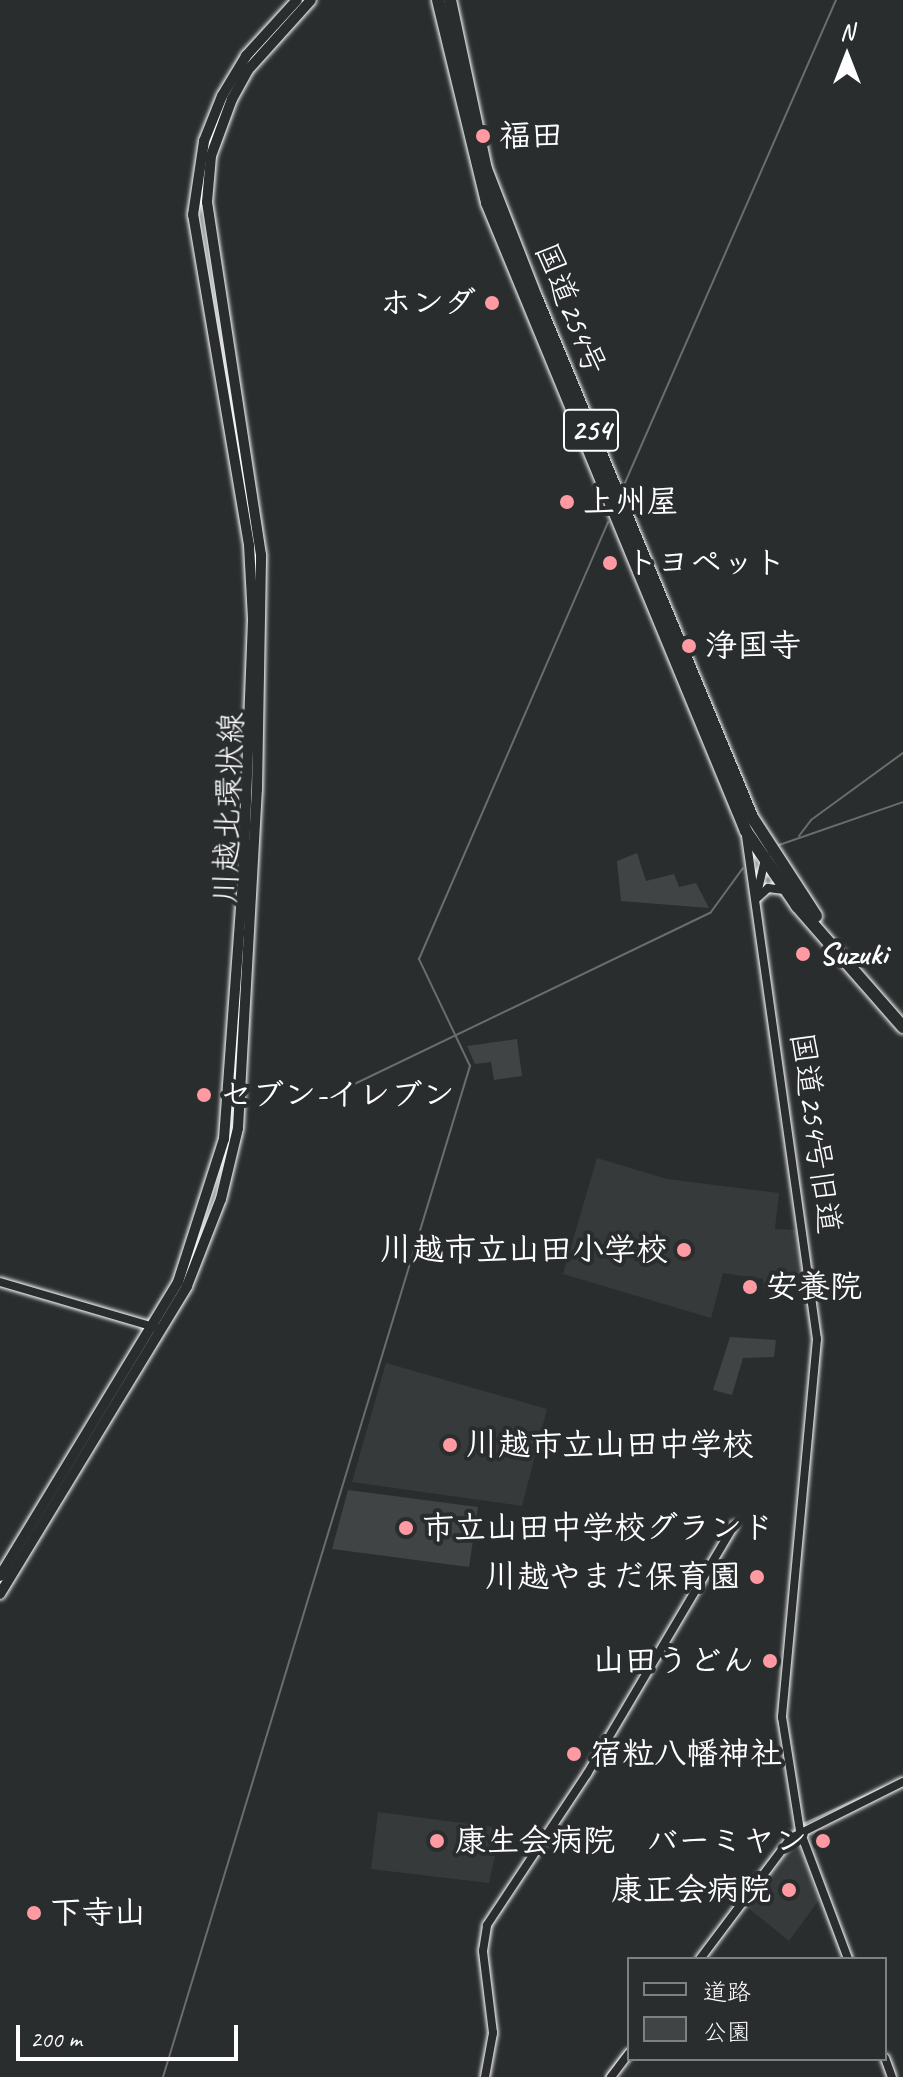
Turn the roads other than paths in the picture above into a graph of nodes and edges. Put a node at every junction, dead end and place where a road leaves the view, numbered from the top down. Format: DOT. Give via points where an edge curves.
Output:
graph roads {
  1 [pos="297,0"];
  2 [pos="311,0"];
  3 [pos="438,0"];
  4 [pos="450,0"];
  5 [pos="746,831"];
  6 [pos="768,848"];
  7 [pos="764,863"];
  8 [pos="784,890"];
  9 [pos="756,899"];
  10 [pos="903,1015"];
  11 [pos="903,1027"];
  12 [pos="0,1282"];
  13 [pos="158,1328"];
  14 [pos="734,1525"];
  15 [pos="0,1576"];
  16 [pos="0,1594"];
  17 [pos="903,1782"];
  18 [pos="800,1831"];
  19 [pos="702,1957"];
  20 [pos="847,1957"];
  21 [pos="627,2056"];
  22 [pos="485,2077"];
  23 [pos="611,2077"];
  1 -- 13 [label="main road, 川越北環状線" via="246,56 222,96 195,186 199,267 249,545 248,789 224,1139 196,1239"];
  2 -- 13 [label="main road, 川越北環状線" via="248,70 211,156 207,227 261,555 257,790 238,1128 206,1242"];
  3 -- 5 [label="highway, 国道254号 / 254" via="487,203"];
  4 -- 6 [label="highway, 国道254号 / 254" via="486,169"];
  5 -- 7 [label="highway, 254"];
  5 -- 9 [label="street, 国道254号旧道"];
  6 -- 7 [label="street"];
  6 -- 10 [label="highway, 254" via="815,915"];
  7 -- 8 [label="highway, 254"];
  7 -- 9 [label="street"];
  8 -- 9 [label="street" via="768,888"];
  8 -- 11 [label="highway, 254"];
  9 -- 18 [label="street, 国道254号旧道" via="817,1339 781,1699"];
  12 -- 13 [label="street"];
  13 -- 15 [label="main road, 川越北環状線"];
  13 -- 16 [label="main road, 川越北環状線"];
  14 -- 22 [label="street" via="587,1774 487,1925 483,1951 493,2033"];
  17 -- 18 [label="street"];
  18 -- 19 [label="street"];
  18 -- 20 [label="street, 国道254号旧道"];
  21 -- 23 [label="street"];
}
